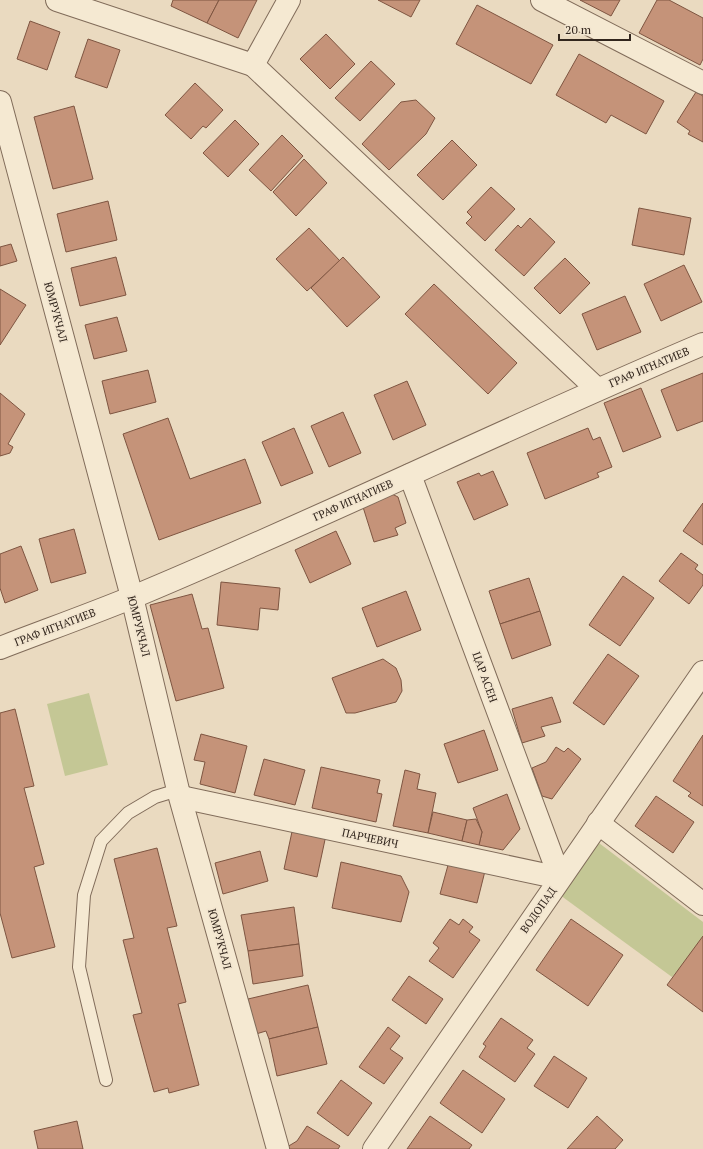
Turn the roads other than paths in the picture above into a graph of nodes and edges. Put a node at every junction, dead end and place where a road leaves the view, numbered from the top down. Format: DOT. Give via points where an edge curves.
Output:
graph roads {
  1 [pos="57,0"];
  2 [pos="288,0"];
  3 [pos="555,3"];
  4 [pos="253,65"];
  5 [pos="703,83"];
  6 [pos="0,102"];
  7 [pos="703,344"];
  8 [pos="597,389"];
  9 [pos="410,475"];
  10 [pos="132,597"];
  11 [pos="0,648"];
  12 [pos="703,672"];
  13 [pos="179,794"];
  14 [pos="598,823"];
  15 [pos="560,878"];
  16 [pos="703,904"];
  17 [pos="106,1080"];
  18 [pos="278,1149"];
  19 [pos="374,1149"];
  1 -- 4 [label="street"];
  2 -- 4 [label="street"];
  3 -- 5 [label="street"];
  4 -- 8 [label="street"];
  6 -- 10 [label="street, ЮМРУКЧАЛ"];
  7 -- 8 [label="street, ГРАФ ИГНАТИЕВ"];
  8 -- 9 [label="street, ГРАФ ИГНАТИЕВ"];
  9 -- 10 [label="street, ГРАФ ИГНАТИЕВ"];
  9 -- 15 [label="street, ЦАР АСЕН"];
  10 -- 11 [label="street, ГРАФ ИГНАТИЕВ"];
  10 -- 13 [label="street, ЮМРУКЧАЛ"];
  12 -- 14 [label="street, ВОДОПАД"];
  13 -- 15 [label="street, ПАРЧЕВИЧ"];
  13 -- 17 [label="lane" via="155,796 128,813 101,841 84,895 79,967"];
  13 -- 18 [label="street, ЮМРУКЧАЛ"];
  14 -- 15 [label="street, ВОДОПАД"];
  14 -- 16 [label="street"];
  15 -- 19 [label="street, ВОДОПАД"];
}
